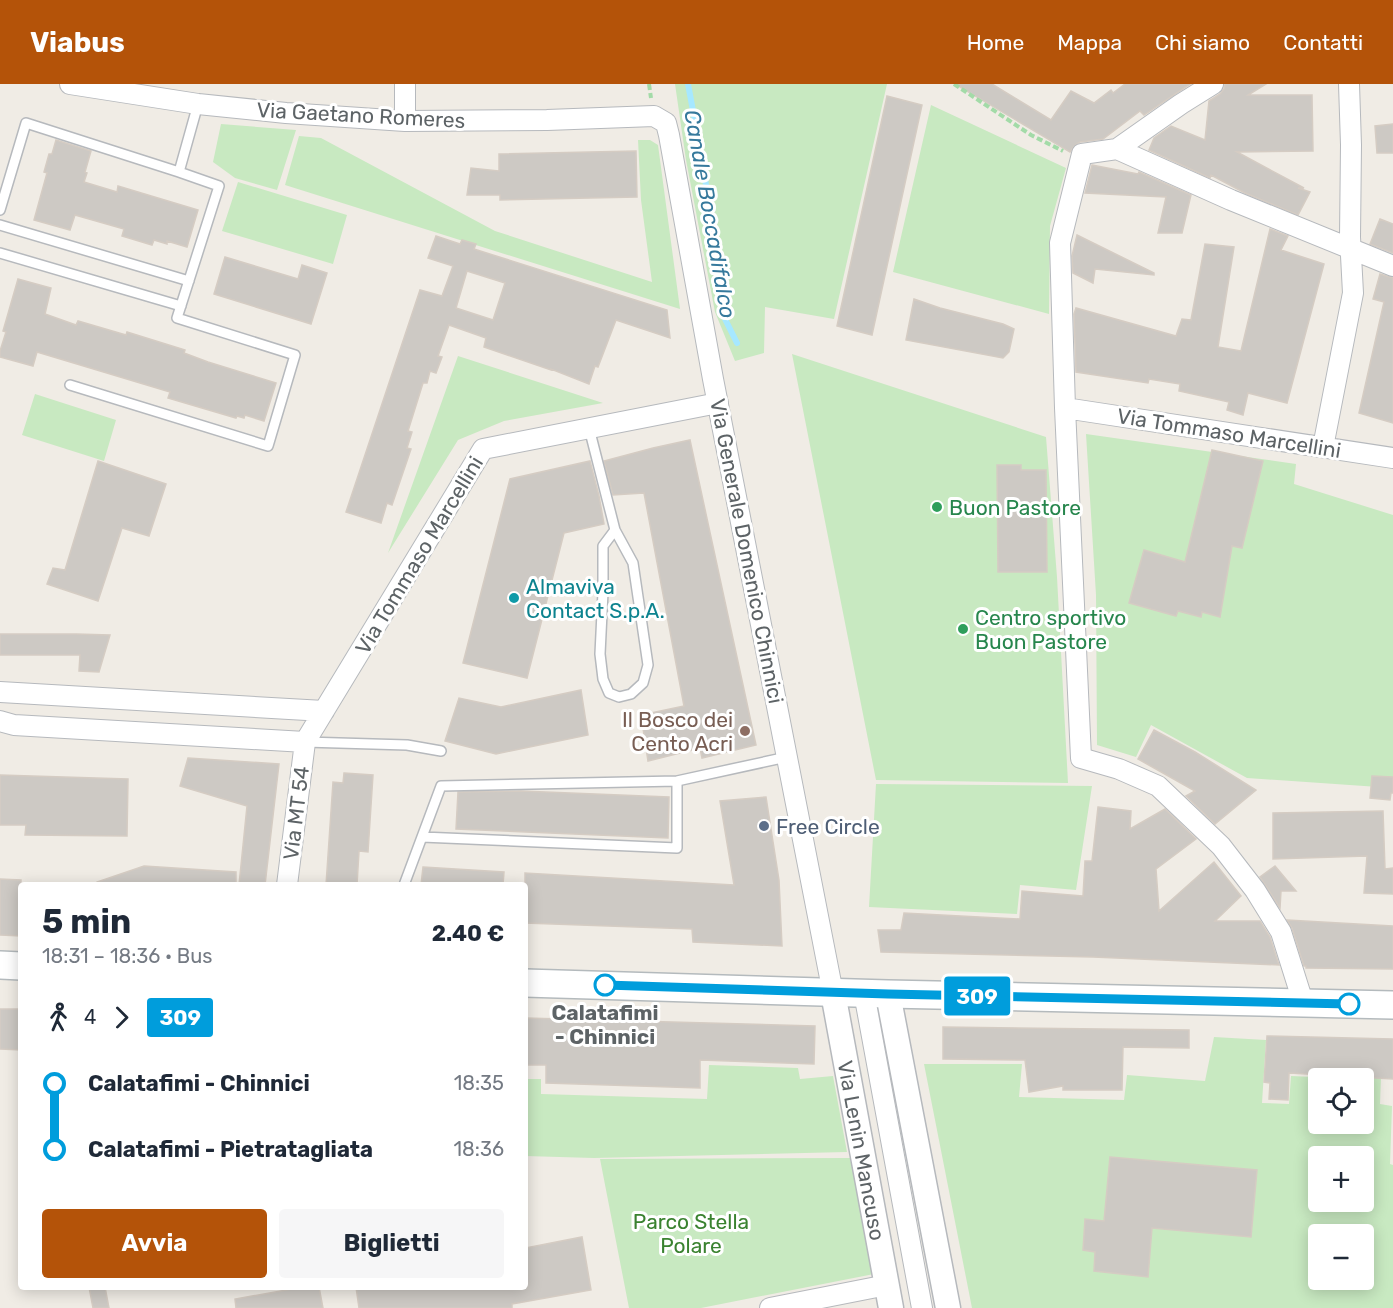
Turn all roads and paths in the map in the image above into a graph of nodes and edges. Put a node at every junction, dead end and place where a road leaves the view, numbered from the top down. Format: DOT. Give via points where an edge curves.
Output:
graph roads {
  1 [pos="70,84"];
  2 [pos="405,84"];
  3 [pos="954,84"];
  4 [pos="1213,84"];
  5 [pos="1349,84"];
  6 [pos="97,86"];
  7 [pos="198,104"];
  8 [pos="654,116"];
  9 [pos="405,121"];
  10 [pos="1117,149"];
  11 [pos="1081,160"];
  12 [pos="179,172"];
  13 [pos="0,210"];
  14 [pos="0,225"];
  15 [pos="1351,249"];
  16 [pos="0,252"];
  17 [pos="1393,266"];
  18 [pos="189,281"];
  19 [pos="181,306"];
  20 [pos="70,385"];
  21 [pos="718,403"];
  22 [pos="1065,408"];
  23 [pos="589,428"];
  24 [pos="1323,447"];
  25 [pos="1393,458"];
  26 [pos="615,530"];
  27 [pos="0,692"];
  28 [pos="324,711"];
  29 [pos="0,721"];
  30 [pos="305,742"];
  31 [pos="441,751"];
  32 [pos="787,757"];
  33 [pos="677,781"];
  34 [pos="422,837"];
  35 [pos="287,882"];
  36 [pos="405,882"];
  37 [pos="0,965"];
  38 [pos="18,966"];
  39 [pos="528,983"];
  40 [pos="833,993"];
  41 [pos="876,994"];
  42 [pos="1303,1002"];
  43 [pos="1393,1005"];
  44 [pos="889,1297"];
  45 [pos="770,1308"];
  46 [pos="922,1308"];
  47 [pos="948,1308"];
  1 -- 6 [label="street, Via Gaetano Romeres"];
  2 -- 9 [label="street"];
  3 -- 11 [label="path" via="1031,135"];
  4 -- 10 [label="street"];
  5 -- 15 [label="street"];
  6 -- 7 [label="street, Via Gaetano Romeres"];
  7 -- 9 [label="street, Via Gaetano Romeres"];
  7 -- 12 [label="lane"];
  8 -- 9 [label="street, Via Gaetano Romeres"];
  8 -- 21 [label="street, Via Generale Domenico Chinnici" via="666,123 669,135"];
  10 -- 11 [label="street" via="1082,154"];
  10 -- 15 [label="street"];
  11 -- 22 [label="street" via="1060,243"];
  12 -- 13 [label="lane" via="26,123"];
  12 -- 18 [label="lane" via="219,186"];
  14 -- 18 [label="lane"];
  15 -- 17 [label="street"];
  15 -- 24 [label="street" via="1353,293"];
  16 -- 19 [label="lane"];
  18 -- 19 [label="lane"];
  19 -- 20 [label="lane" via="177,318 295,355 268,446"];
  21 -- 23 [label="street, Via Tommaso Marcellini"];
  21 -- 32 [label="street, Via Generale Domenico Chinnici"];
  22 -- 24 [label="street, Via Tommaso Marcellini"];
  22 -- 42 [label="street" via="1081,759 1119,769 1158,786 1221,846 1281,932"];
  23 -- 26 [label="lane"];
  23 -- 28 [label="street, Via Tommaso Marcellini" via="483,449"];
  24 -- 25 [label="street, Via Tommaso Marcellini"];
  26 -- 26 [label="lane" via="633,562 648,665 643,683 631,694 619,697 609,693 600,654 603,546"];
  27 -- 28 [label="street"];
  28 -- 30 [label="street, Via Tommaso Marcellini"];
  29 -- 30 [label="street" via="14,725"];
  30 -- 31 [label="lane" via="407,745"];
  30 -- 35 [label="street, Via MT 54"];
  32 -- 33 [label="lane"];
  32 -- 40 [label="street, Via Generale Domenico Chinnici"];
  33 -- 34 [label="lane" via="441,786"];
  33 -- 34 [label="lane" via="677,848"];
  34 -- 36 [label="lane"];
  37 -- 38 [label="main road"];
  39 -- 40 [label="main road"];
  40 -- 41 [label="main road"];
  40 -- 44 [label="street, Via Lenin Mancuso"];
  41 -- 42 [label="main road"];
  41 -- 46 [label="street, Via Lenin Mancuso"];
  41 -- 47 [label="street"];
  42 -- 43 [label="main road"];
  44 -- 45 [label="street"];
}
